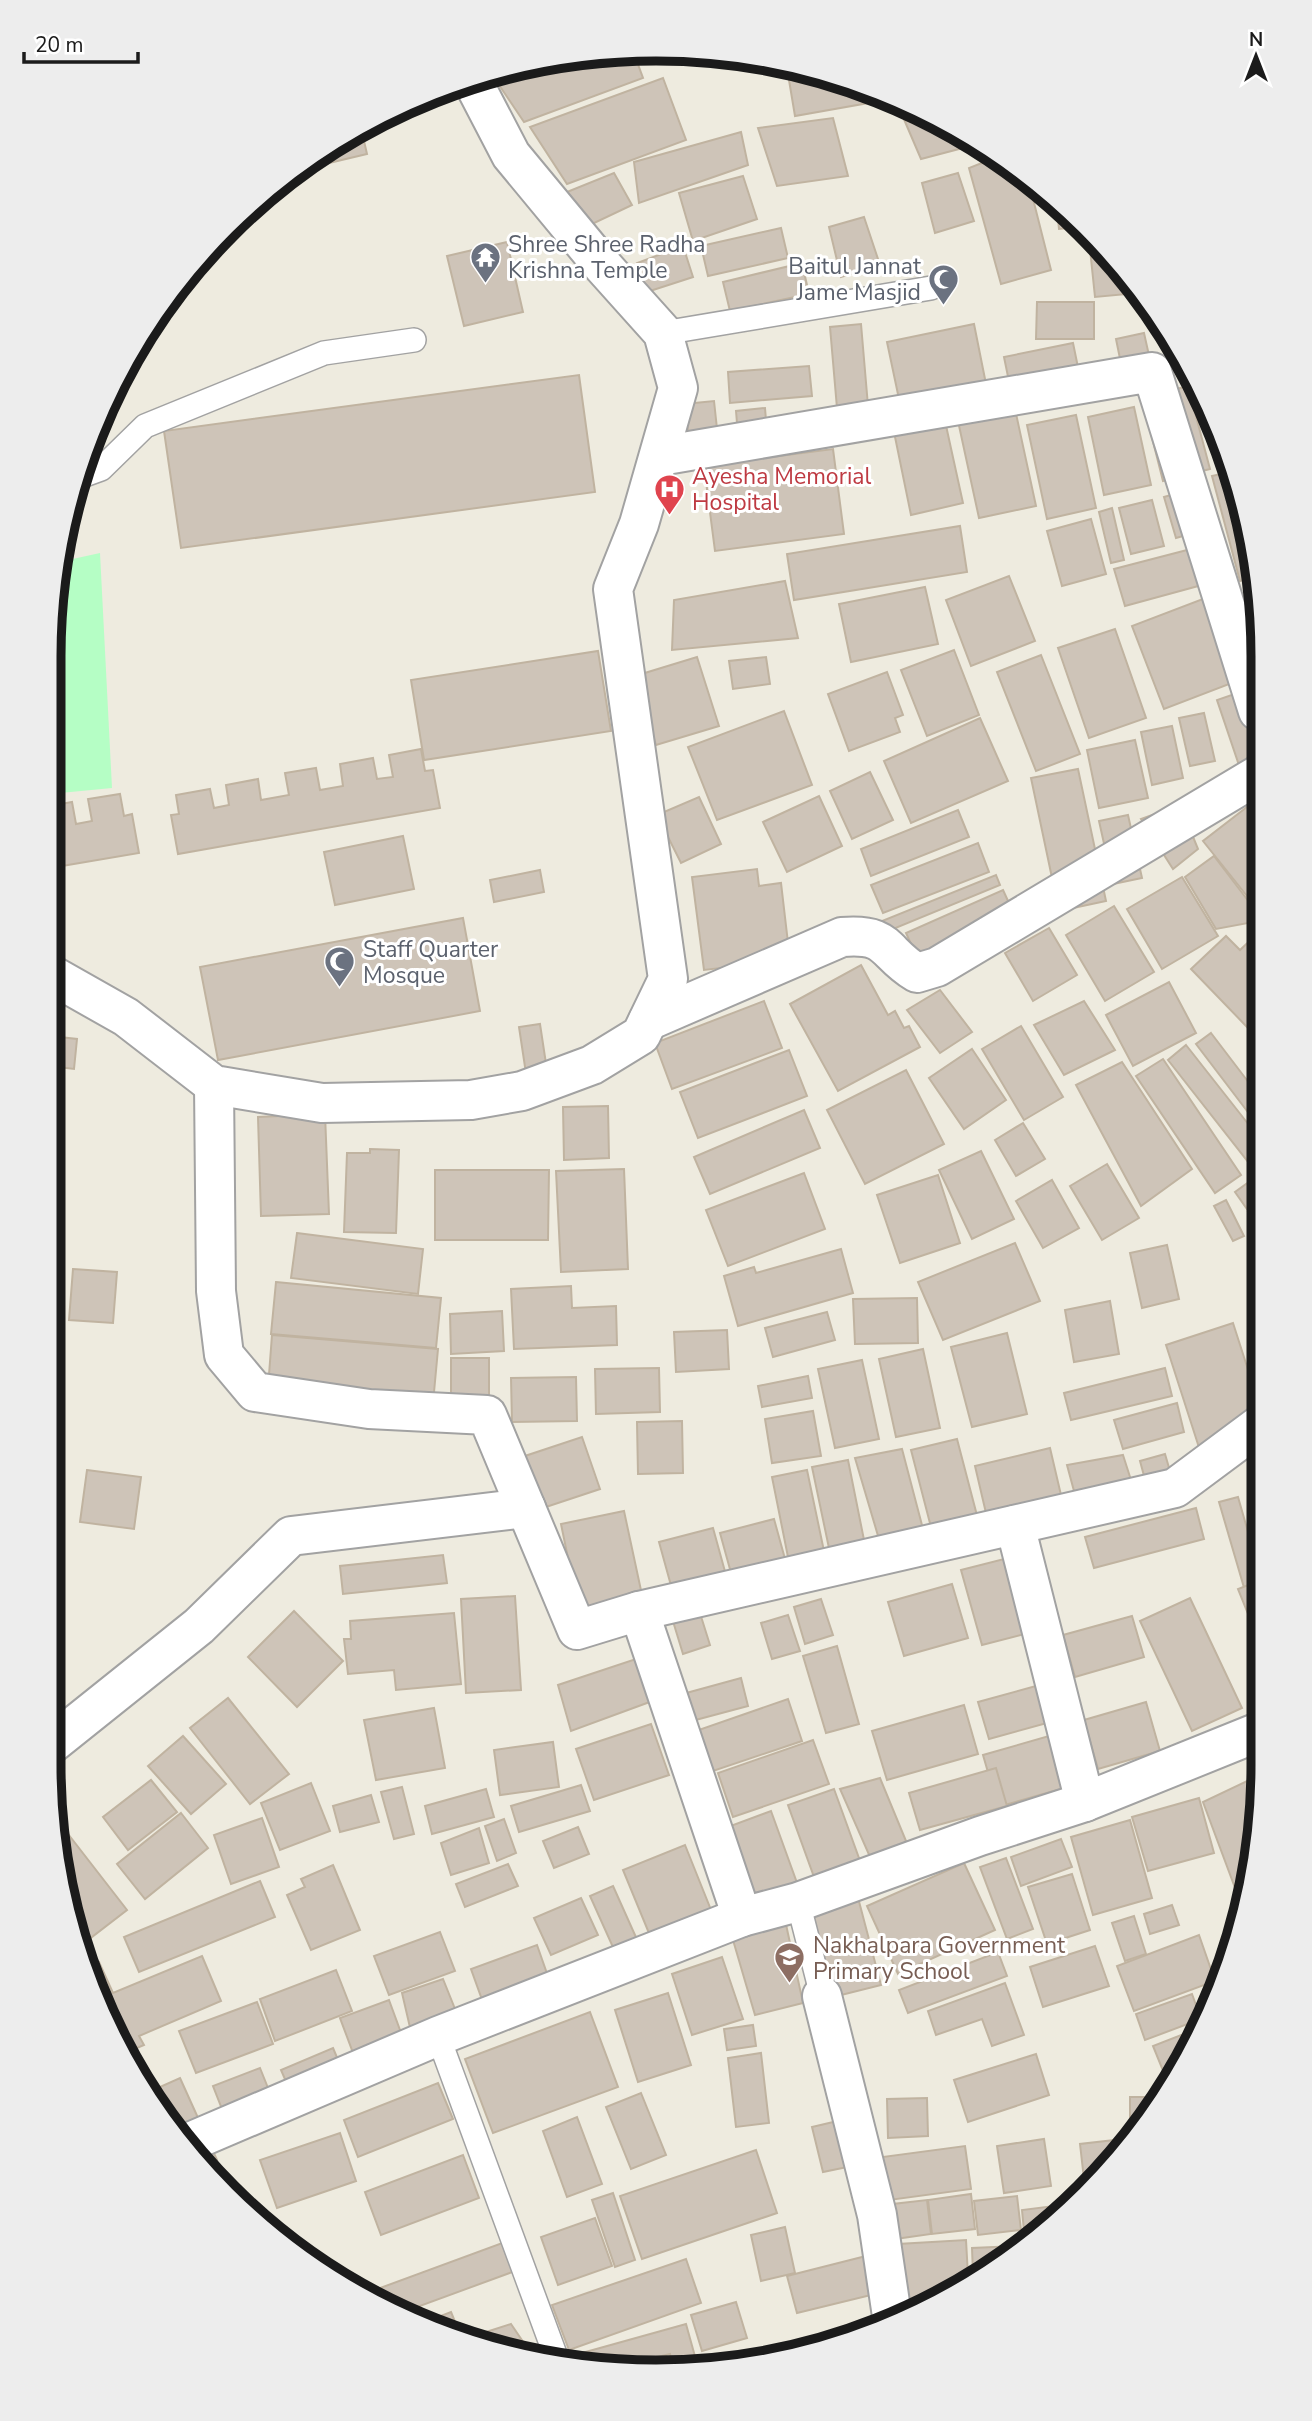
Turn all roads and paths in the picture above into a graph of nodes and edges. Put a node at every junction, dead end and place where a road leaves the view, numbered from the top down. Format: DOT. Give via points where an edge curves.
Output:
graph roads {
  1 [pos="478,90"];
  2 [pos="931,288"];
  3 [pos="663,333"];
  4 [pos="414,340"];
  5 [pos="660,456"];
  6 [pos="91,473"];
  7 [pos="1251,689"];
  8 [pos="1251,779"];
  9 [pos="61,980"];
  10 [pos="648,1021"];
  11 [pos="214,1084"];
  12 [pos="1251,1431"];
  13 [pos="526,1508"];
  14 [pos="1015,1525"];
  15 [pos="639,1611"];
  16 [pos="1251,1735"];
  17 [pos="61,1736"];
  18 [pos="1085,1802"];
  19 [pos="798,1902"];
  20 [pos="742,1917"];
  21 [pos="822,1996"];
  22 [pos="438,2036"];
  23 [pos="195,2140"];
  24 [pos="890,2311"];
  25 [pos="554,2351"];
  1 -- 3 [label="street" via="511,155"];
  2 -- 3 [label="lane"];
  3 -- 5 [label="street" via="678,388"];
  4 -- 6 [label="lane" via="324,353 196,405 145,426 101,469"];
  5 -- 7 [label="street" via="1152,372"];
  5 -- 10 [label="street" via="613,589 668,979"];
  8 -- 10 [label="street" via="937,967 917,973 898,962 889,946 864,935 842,937"];
  9 -- 11 [label="street" via="126,1017"];
  10 -- 11 [label="street" via="640,1035 592,1065 522,1091 471,1100 322,1103"];
  11 -- 13 [label="street" via="216,1291 223,1355 255,1392 369,1409 487,1415"];
  12 -- 14 [label="street" via="1175,1488"];
  13 -- 15 [label="street" via="577,1630"];
  13 -- 17 [label="street" via="291,1536 199,1626"];
  14 -- 15 [label="street"];
  14 -- 18 [label="street"];
  15 -- 20 [label="street"];
  16 -- 18 [label="street"];
  18 -- 19 [label="street"];
  19 -- 20 [label="street"];
  19 -- 21 [label="lane"];
  20 -- 22 [label="street"];
  21 -- 24 [label="street" via="877,2215"];
  22 -- 23 [label="street"];
  22 -- 25 [label="lane"];
}
